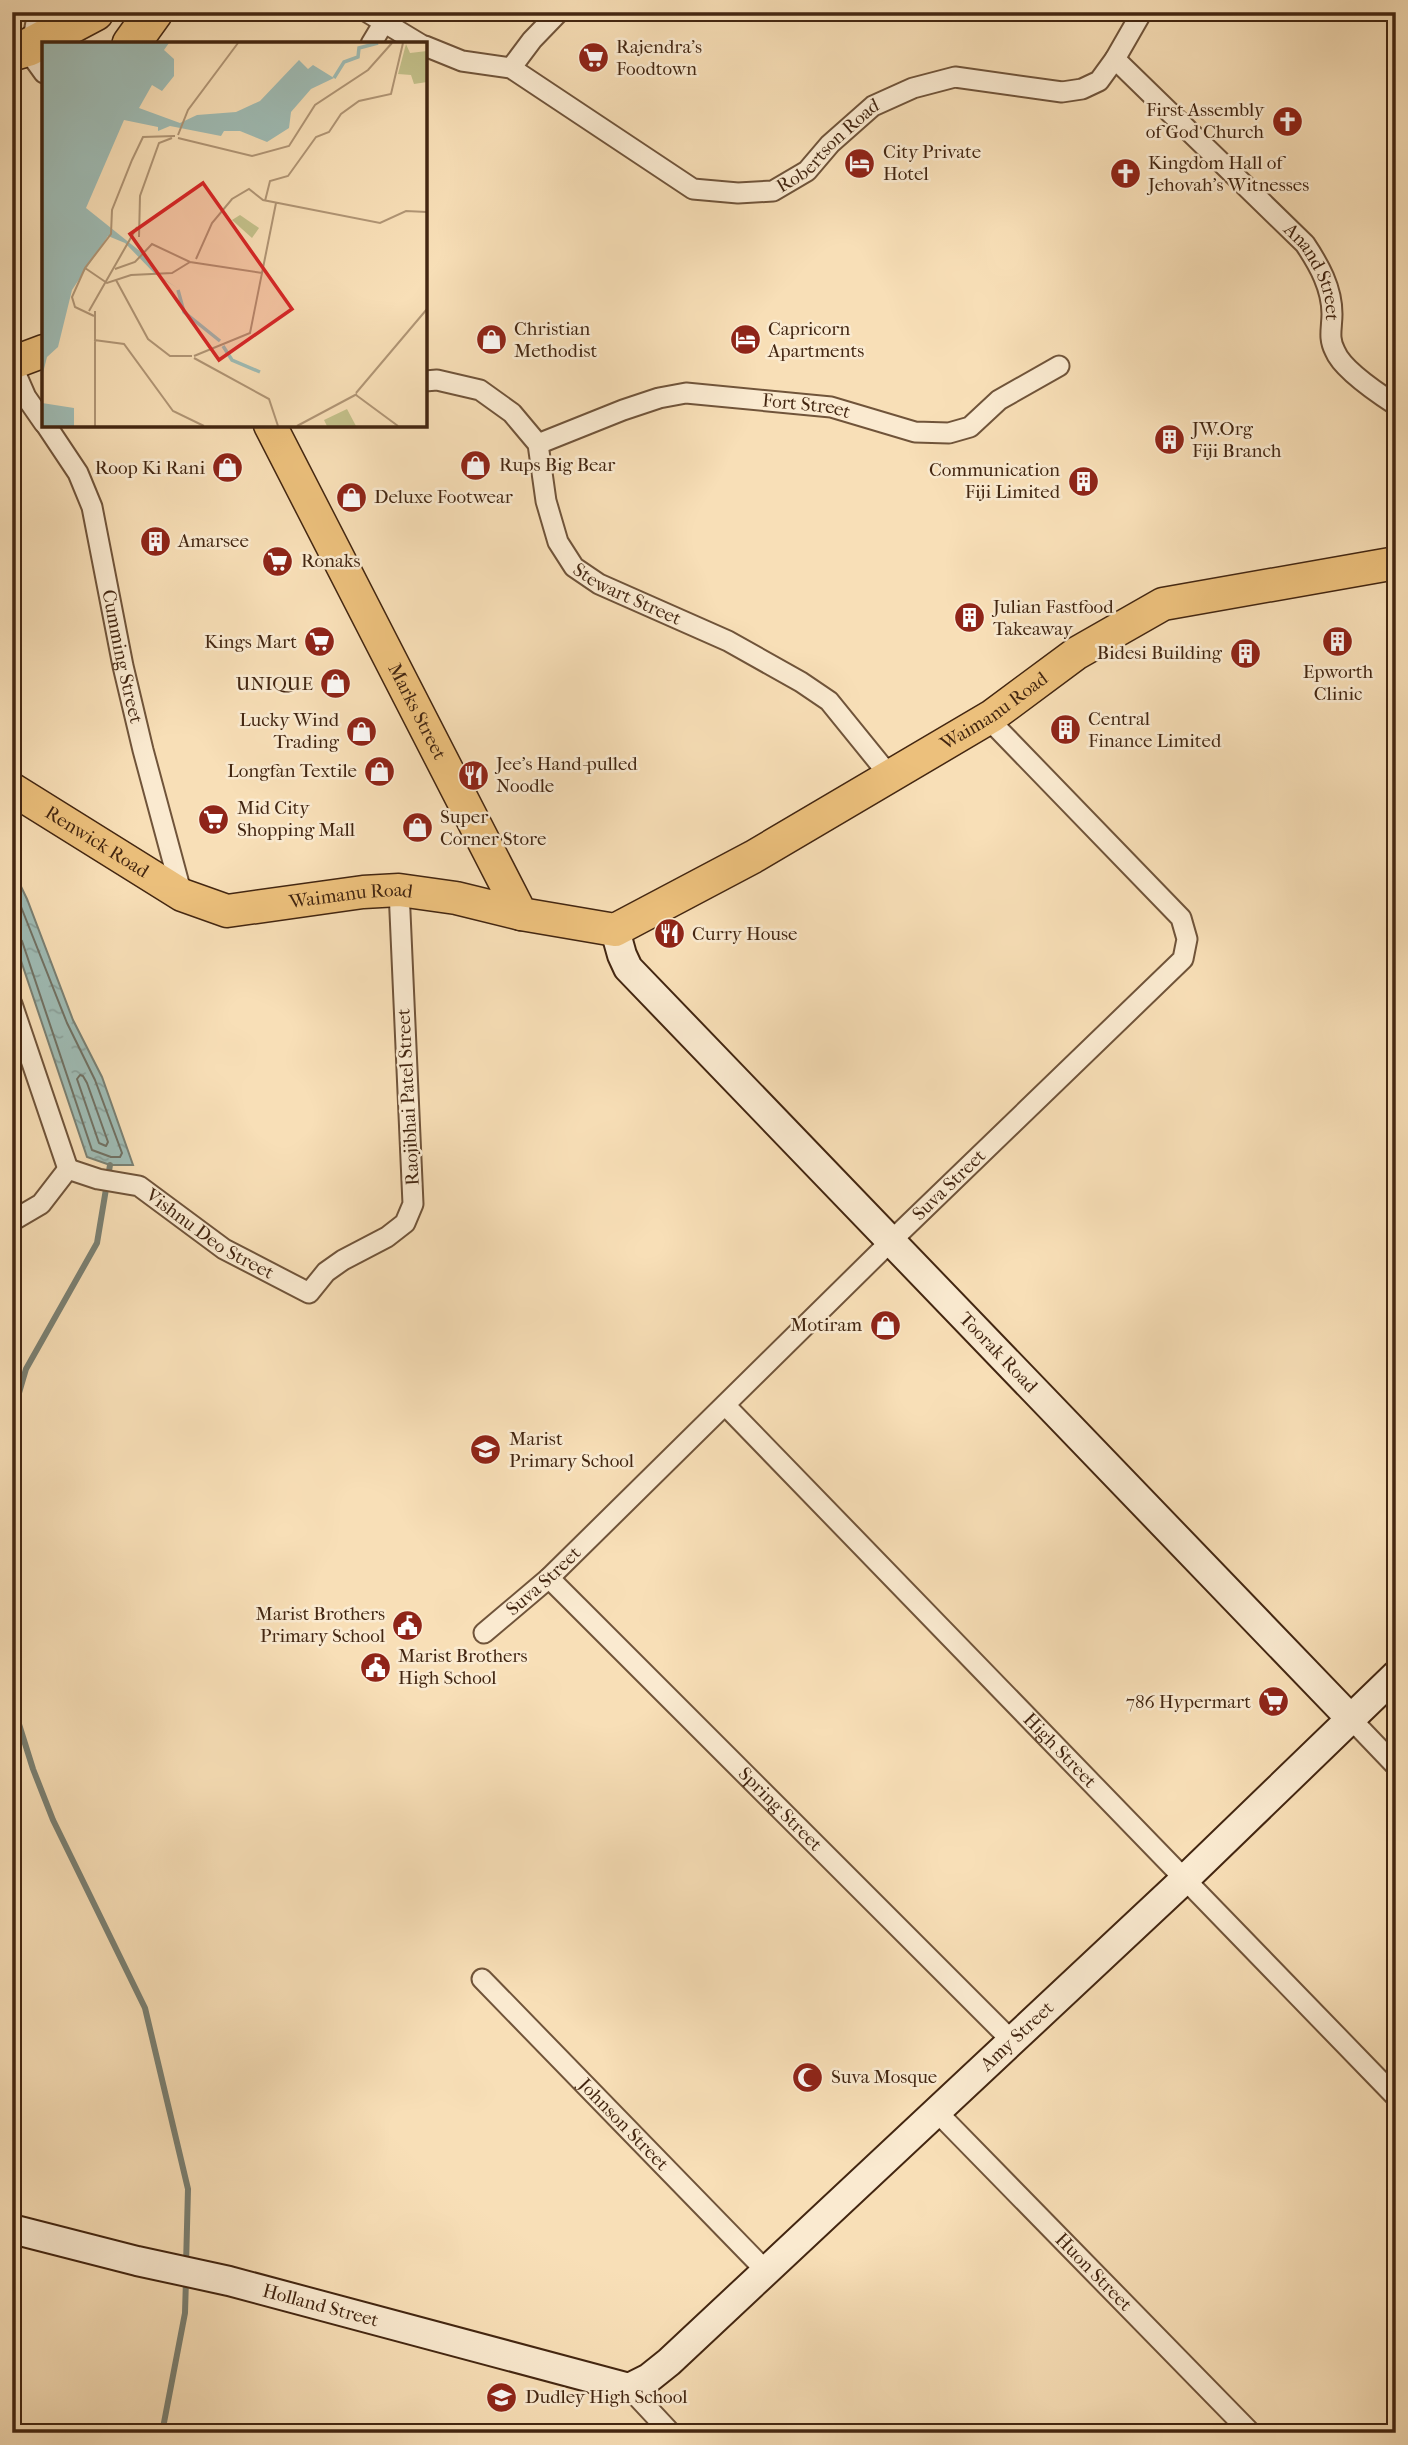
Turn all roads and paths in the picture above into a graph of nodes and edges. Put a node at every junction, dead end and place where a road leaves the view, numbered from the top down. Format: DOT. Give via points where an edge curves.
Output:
graph roads {
  1 [pos="95,12"];
  2 [pos="154,12"];
  3 [pos="367,12"];
  4 [pos="559,12"];
  5 [pos="1142,12"];
  6 [pos="383,24"];
  7 [pos="132,42"];
  8 [pos="372,42"];
  9 [pos="416,42"];
  10 [pos="30,46"];
  11 [pos="427,47"];
  12 [pos="1115,60"];
  13 [pos="511,68"];
  14 [pos="42,352"];
  15 [pos="12,364"];
  16 [pos="1059,366"];
  17 [pos="427,381"];
  18 [pos="1396,405"];
  19 [pos="42,420"];
  20 [pos="47,427"];
  21 [pos="271,427"];
  22 [pos="538,444"];
  23 [pos="1396,563"];
  24 [pos="992,716"];
  25 [pos="889,775"];
  26 [pos="12,789"];
  27 [pos="399,890"];
  28 [pos="182,895"];
  29 [pos="521,914"];
  30 [pos="615,930"];
  31 [pos="12,1004"];
  32 [pos="68,1169"];
  33 [pos="12,1222"];
  34 [pos="890,1242"];
  35 [pos="309,1293"];
  36 [pos="725,1405"];
  37 [pos="549,1578"];
  38 [pos="484,1633"];
  39 [pos="1396,1675"];
  40 [pos="1351,1719"];
  41 [pos="1396,1766"];
  42 [pos="1185,1879"];
  43 [pos="482,1979"];
  44 [pos="1012,2040"];
  45 [pos="1396,2097"];
  46 [pos="937,2112"];
  47 [pos="12,2229"];
  48 [pos="766,2271"];
  49 [pos="629,2388"];
  50 [pos="671,2433"];
  51 [pos="1251,2433"];
  1 -- 10 [label="highway"];
  2 -- 7 [label="highway"];
  3 -- 6 [label="street"];
  4 -- 13 [label="street"];
  5 -- 12 [label="street, Robertson Road"];
  6 -- 8 [label="street"];
  6 -- 9 [label="street"];
  11 -- 13 [label="street, Robertson Road" via="462,61"];
  12 -- 13 [label="street, Robertson Road" via="1099,81 1062,92 955,76 913,88 873,107 830,144 807,172 773,191 738,194 693,189"];
  12 -- 18 [label="street, Anand Street" via="1306,244 1326,284 1335,353"];
  14 -- 15 [label="main road"];
  15 -- 19 [label="street, Cumming Street"];
  16 -- 22 [label="street, Fort Street" via="999,400 970,427 949,433 915,432 831,407 686,393 623,410"];
  17 -- 22 [label="street" via="480,390 512,413"];
  20 -- 28 [label="street, Cumming Street" via="78,473 92,507 123,666"];
  21 -- 29 [label="main road, Marks Street"];
  22 -- 25 [label="street, Stewart Street" via="558,542 574,567 599,584 728,641 801,682 828,701"];
  23 -- 24 [label="main road, Waimanu Road" via="1163,604 1077,653"];
  24 -- 25 [label="main road, Waimanu Road"];
  24 -- 34 [label="street, Suva Street" via="998,729 1181,918 1186,939 1183,959"];
  25 -- 30 [label="main road, Waimanu Road" via="753,857"];
  26 -- 28 [label="main road, Renwick Road"];
  27 -- 28 [label="main road, Waimanu Road" via="227,911"];
  27 -- 29 [label="main road, Waimanu Road"];
  27 -- 35 [label="street, Raojibhai Patel Street" via="413,1204 405,1223 326,1272"];
  29 -- 30 [label="main road"];
  30 -- 34 [label="main road, Toorak Road" via="628,968"];
  31 -- 32 [label="street"];
  32 -- 33 [label="street" via="41,1204"];
  32 -- 35 [label="street, Vishnu Deo Street" via="139,1186 224,1249"];
  34 -- 36 [label="street, Suva Street"];
  34 -- 40 [label="main road, Toorak Road"];
  36 -- 37 [label="street, Suva Street"];
  36 -- 42 [label="street, High Street"];
  37 -- 38 [label="street, Suva Street"];
  37 -- 44 [label="street, Spring Street"];
  39 -- 40 [label="main road, Amy Street"];
  40 -- 41 [label="street, Toorak Road"];
  40 -- 42 [label="main road, Amy Street"];
  42 -- 44 [label="main road, Amy Street"];
  42 -- 45 [label="street, High Street"];
  43 -- 48 [label="street, Johnson Street"];
  44 -- 46 [label="main road, Amy Street"];
  46 -- 48 [label="main road, Amy Street"];
  46 -- 51 [label="street, Huon Street"];
  47 -- 49 [label="main road, Holland Street" via="229,2281"];
  48 -- 49 [label="main road, Amy Street" via="669,2362"];
  49 -- 50 [label="street"];
}
